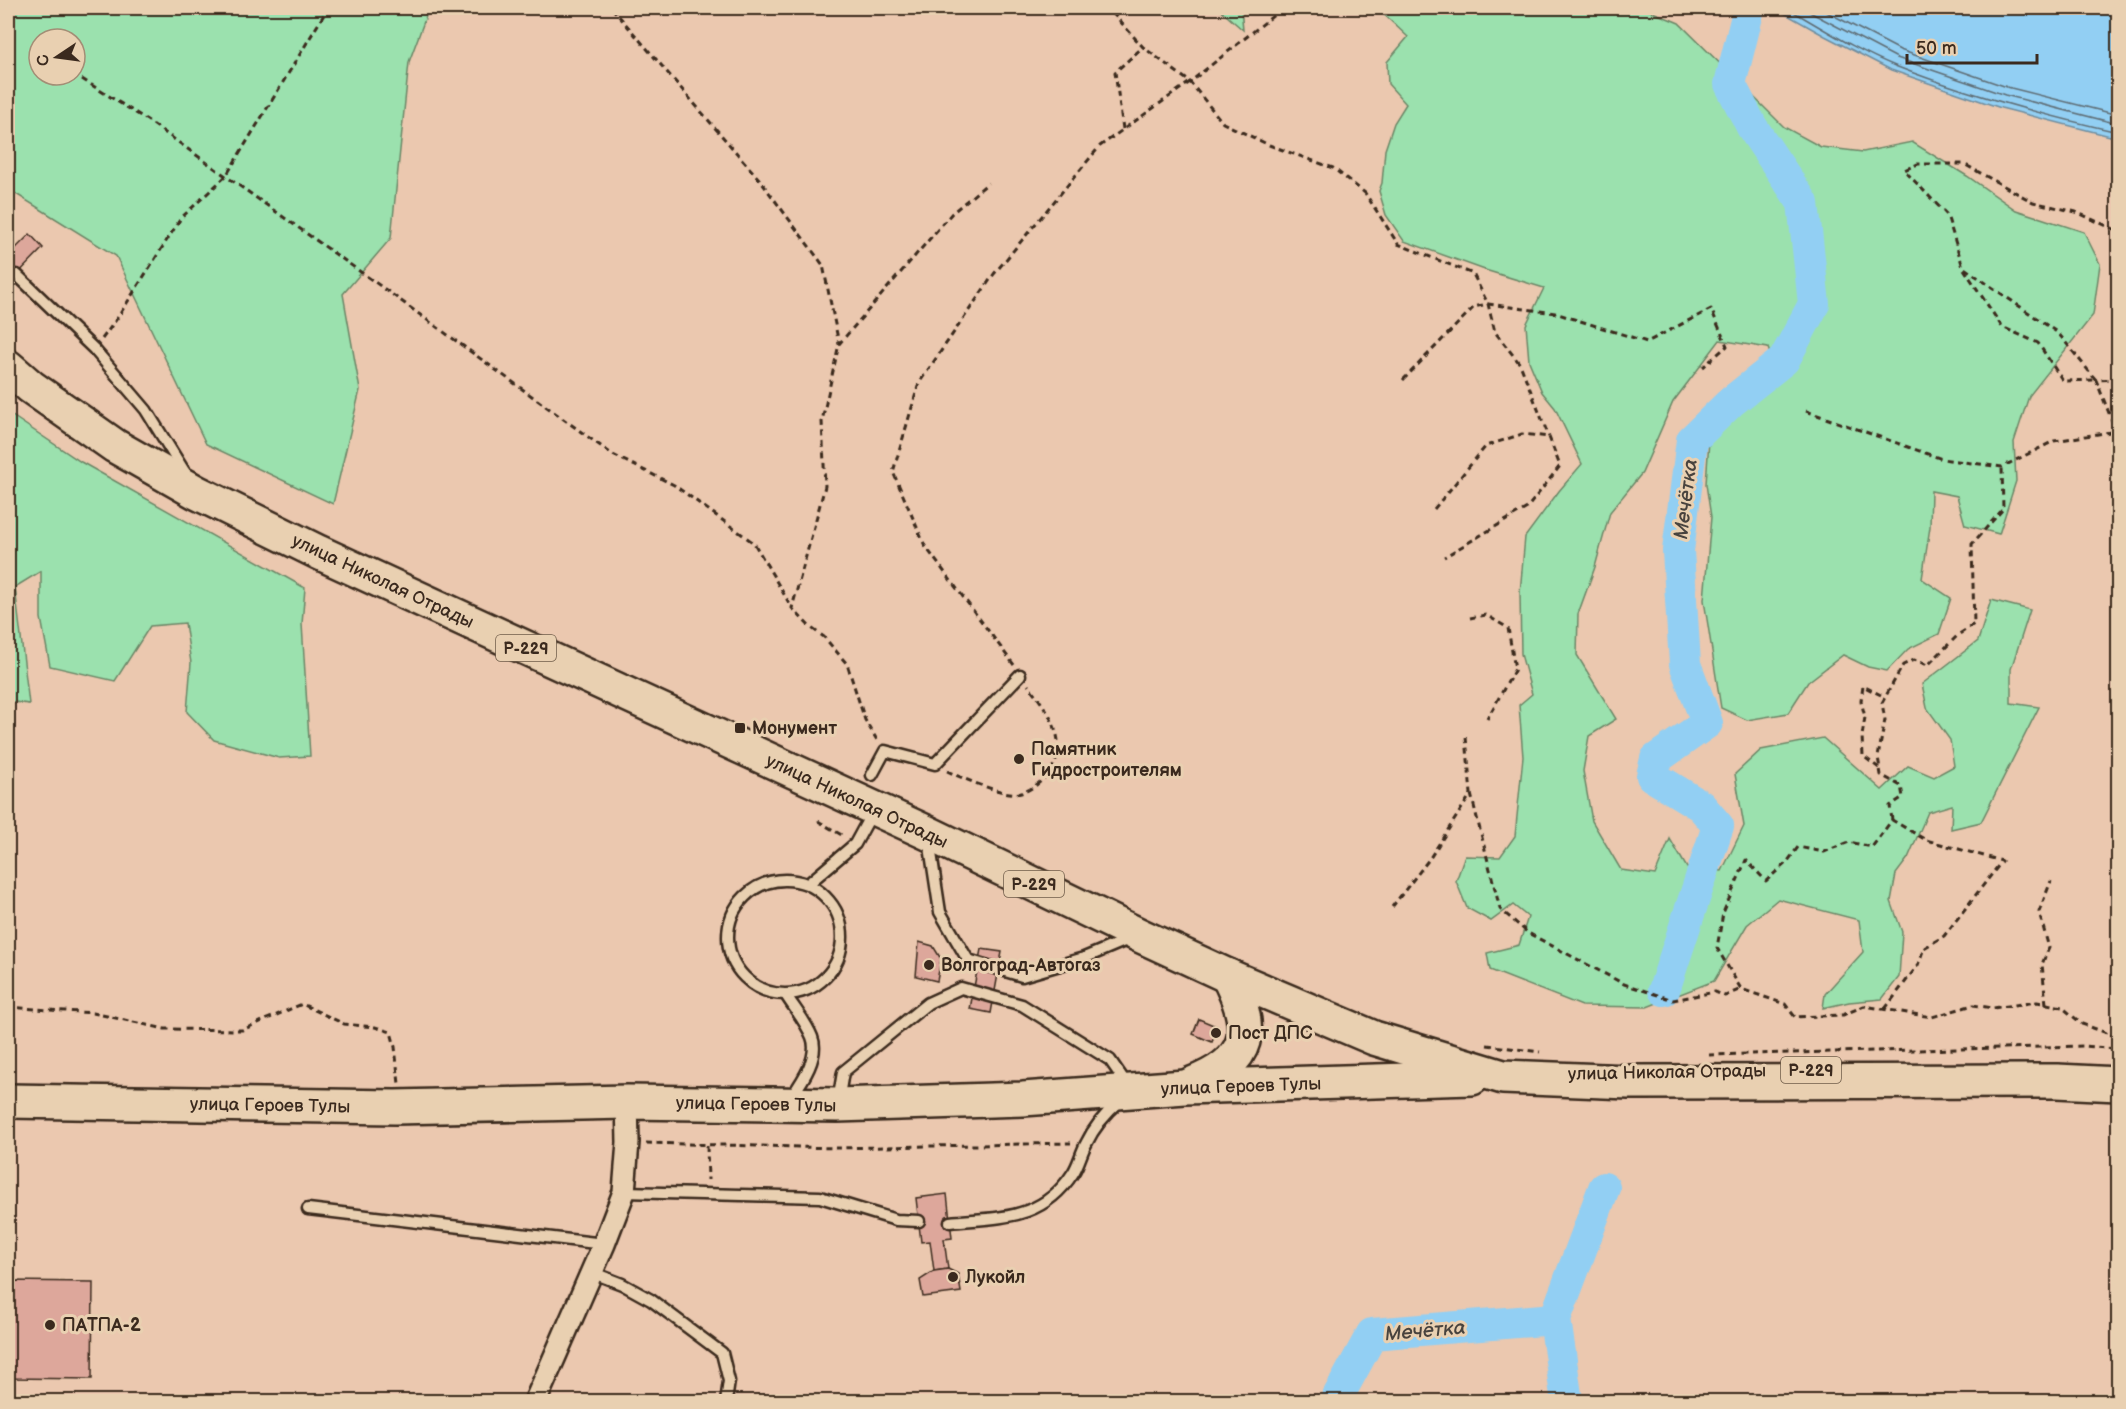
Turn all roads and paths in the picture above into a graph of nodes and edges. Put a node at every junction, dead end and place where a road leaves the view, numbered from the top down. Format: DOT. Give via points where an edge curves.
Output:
graph roads {
  1 [pos="328,8"];
  2 [pos="612,8"];
  3 [pos="1108,8"];
  4 [pos="1280,8"];
  5 [pos="1143,47"];
  6 [pos="87,82"];
  7 [pos="1190,82"];
  8 [pos="1123,129"];
  9 [pos="226,176"];
  10 [pos="988,183"];
  11 [pos="2118,231"];
  12 [pos="1963,267"];
  13 [pos="18,275"];
  14 [pos="1488,304"];
  15 [pos="839,344"];
  16 [pos="94,349"];
  17 [pos="8,367"];
  18 [pos="1703,367"];
  19 [pos="2118,379"];
  20 [pos="1403,380"];
  21 [pos="2096,380"];
  22 [pos="1806,411"];
  23 [pos="2118,433"];
  24 [pos="1549,437"];
  25 [pos="2002,467"];
  26 [pos="196,492"];
  27 [pos="1434,509"];
  28 [pos="1444,557"];
  29 [pos="792,608"];
  30 [pos="1470,618"];
  31 [pos="1020,675"];
  32 [pos="1885,697"];
  33 [pos="1487,719"];
  34 [pos="1466,737"];
  35 [pos="885,751"];
  36 [pos="934,764"];
  37 [pos="1880,769"];
  38 [pos="872,775"];
  39 [pos="1471,794"];
  40 [pos="874,809"];
  41 [pos="1892,820"];
  42 [pos="818,821"];
  43 [pos="928,833"];
  44 [pos="855,844"];
  45 [pos="2051,881"];
  46 [pos="808,884"];
  47 [pos="1392,907"];
  48 [pos="1139,935"];
  49 [pos="1228,976"];
  50 [pos="1741,989"];
  51 [pos="786,995"];
  52 [pos="2046,1004"];
  53 [pos="8,1007"];
  54 [pos="1886,1010"];
  55 [pos="2118,1036"];
  56 [pos="1479,1044"];
  57 [pos="2118,1049"];
  58 [pos="1545,1052"];
  59 [pos="1706,1055"];
  60 [pos="2118,1067"];
  61 [pos="1503,1077"];
  62 [pos="2118,1083"];
  63 [pos="1185,1087"];
  64 [pos="1132,1092"];
  65 [pos="8,1101"];
  66 [pos="627,1102"];
  67 [pos="786,1104"];
  68 [pos="837,1105"];
  69 [pos="395,1107"];
  70 [pos="628,1142"];
  71 [pos="1086,1142"];
  72 [pos="707,1146"];
  73 [pos="624,1192"];
  74 [pos="709,1193"];
  75 [pos="308,1209"];
  76 [pos="919,1221"];
  77 [pos="950,1222"];
  78 [pos="604,1244"];
  79 [pos="591,1272"];
  80 [pos="536,1401"];
  81 [pos="726,1401"];
  1 -- 9 [label="path"];
  2 -- 15 [label="path" via="759,179 823,265"];
  3 -- 5 [label="path"];
  4 -- 7 [label="path"];
  5 -- 7 [label="path"];
  5 -- 8 [label="path" via="1115,72"];
  6 -- 9 [label="path"];
  7 -- 8 [label="path"];
  7 -- 14 [label="path" via="1223,123 1333,168 1365,193 1398,244 1473,274"];
  8 -- 31 [label="path" via="1100,146 994,274 919,383 893,472 925,546"];
  9 -- 16 [label="path" via="181,219"];
  9 -- 29 [label="path" via="613,455 674,485 754,543"];
  10 -- 15 [label="path" via="952,213"];
  11 -- 12 [label="path" via="2076,212 2033,202 1964,164 1918,164 1904,170 1947,215"];
  12 -- 21 [label="path" via="2058,333"];
  12 -- 21 [label="path" via="2002,327 2038,343 2063,381"];
  13 -- 16 [label="lane"];
  14 -- 18 [label="path" via="1555,313 1647,342 1711,309 1727,346"];
  14 -- 20 [label="path" via="1473,307"];
  14 -- 24 [label="path" via="1495,332 1520,364"];
  15 -- 29 [label="path" via="822,421 825,486"];
  16 -- 26 [label="lane" via="146,410"];
  17 -- 26 [label="main road, улица Николая Отрады / Р-229" via="115,446"];
  19 -- 21 [label="path"];
  21 -- 23 [label="path"];
  22 -- 25 [label="path" via="1942,459"];
  23 -- 25 [label="path" via="2054,441"];
  24 -- 27 [label="path" via="1522,434 1486,446"];
  24 -- 28 [label="path" via="1560,466 1527,508"];
  25 -- 32 [label="path" via="2003,509 1972,544 1974,624 1928,665 1914,660 1903,665"];
  26 -- 40 [label="main road, улица Николая Отрады / Р-229"];
  29 -- 35 [label="path" via="847,664 865,720"];
  30 -- 33 [label="path" via="1486,615 1508,628 1515,669"];
  31 -- 36 [label="lane"];
  31 -- 36 [label="path" via="1043,702 1059,745 1054,767 1040,783 1022,793 1009,793 963,779"];
  32 -- 37 [label="path"];
  32 -- 37 [label="path" via="1863,686 1863,756"];
  34 -- 39 [label="path"];
  35 -- 36 [label="lane"];
  35 -- 38 [label="lane"];
  37 -- 41 [label="path" via="1881,775 1901,786 1903,797 1890,806"];
  39 -- 47 [label="path" via="1430,858"];
  39 -- 50 [label="path" via="1500,909 1528,933 1624,984 1673,1000 1715,992 1725,996"];
  40 -- 43 [label="main road, улица Николая Отрады / Р-229"];
  40 -- 44 [label="lane"];
  41 -- 50 [label="path" via="1872,847 1849,842 1824,852 1798,847 1766,881 1746,860 1723,913 1717,948"];
  41 -- 54 [label="path" via="1926,840 2002,861 1944,936 1924,948 1918,965"];
  42 -- 44 [label="path"];
  43 -- 48 [label="main road, улица Николая Отрады / Р-229"];
  43 -- 48 [label="lane" via="940,912 968,960 1022,976 1084,958"];
  44 -- 46 [label="lane"];
  45 -- 52 [label="path" via="2039,912 2049,948 2043,964"];
  46 -- 51 [label="lane" via="827,897 839,915 843,937 839,959 827,978 808,991"];
  46 -- 51 [label="lane" via="787,879 765,883 746,894 733,912 727,935 731,958 744,978 764,991"];
  48 -- 49 [label="main road, улица Николая Отрады / Р-229"];
  49 -- 61 [label="main road, улица Николая Отрады / Р-229" via="1374,1038"];
  49 -- 63 [label="main road" via="1244,1011 1244,1039 1229,1064"];
  50 -- 54 [label="path" via="1785,1004 1795,1017 1843,1015 1864,1006"];
  51 -- 67 [label="lane" via="813,1038 803,1080"];
  52 -- 54 [label="path" via="1993,1008 1973,1005 1932,1017"];
  52 -- 55 [label="path" via="2062,1007 2082,1024"];
  53 -- 69 [label="path" via="93,1013 165,1029 242,1030 302,1004 345,1024 391,1032 399,1084"];
  56 -- 58 [label="path"];
  57 -- 59 [label="path" via="2083,1046"];
  60 -- 61 [label="main road, улица Николая Отрады / Р-229" via="1630,1070"];
  61 -- 62 [label="main road, улица Николая Отрады / Р-229" via="1629,1082"];
  61 -- 63 [label="main road, улица Героев Тулы"];
  63 -- 64 [label="main road, улица Героев Тулы"];
  64 -- 68 [label="main road, улица Героев Тулы"];
  64 -- 68 [label="lane" via="1110,1060 1022,1005 961,988 928,1004 843,1072"];
  64 -- 71 [label="lane" via="1106,1113"];
  65 -- 69 [label="main road, улица Героев Тулы"];
  66 -- 67 [label="main road, улица Героев Тулы"];
  66 -- 69 [label="main road, улица Героев Тулы"];
  66 -- 70 [label="street"];
  67 -- 68 [label="main road, улица Героев Тулы"];
  70 -- 72 [label="path"];
  70 -- 73 [label="street"];
  71 -- 72 [label="path" via="836,1148"];
  71 -- 77 [label="lane" via="1073,1173 1048,1201 1022,1215"];
  72 -- 74 [label="path"];
  73 -- 74 [label="lane"];
  73 -- 78 [label="street"];
  74 -- 76 [label="lane" via="820,1197 896,1220"];
  75 -- 78 [label="lane"];
  78 -- 79 [label="street"];
  79 -- 80 [label="street"];
  79 -- 81 [label="lane" via="651,1300 722,1353 729,1381"];
}
